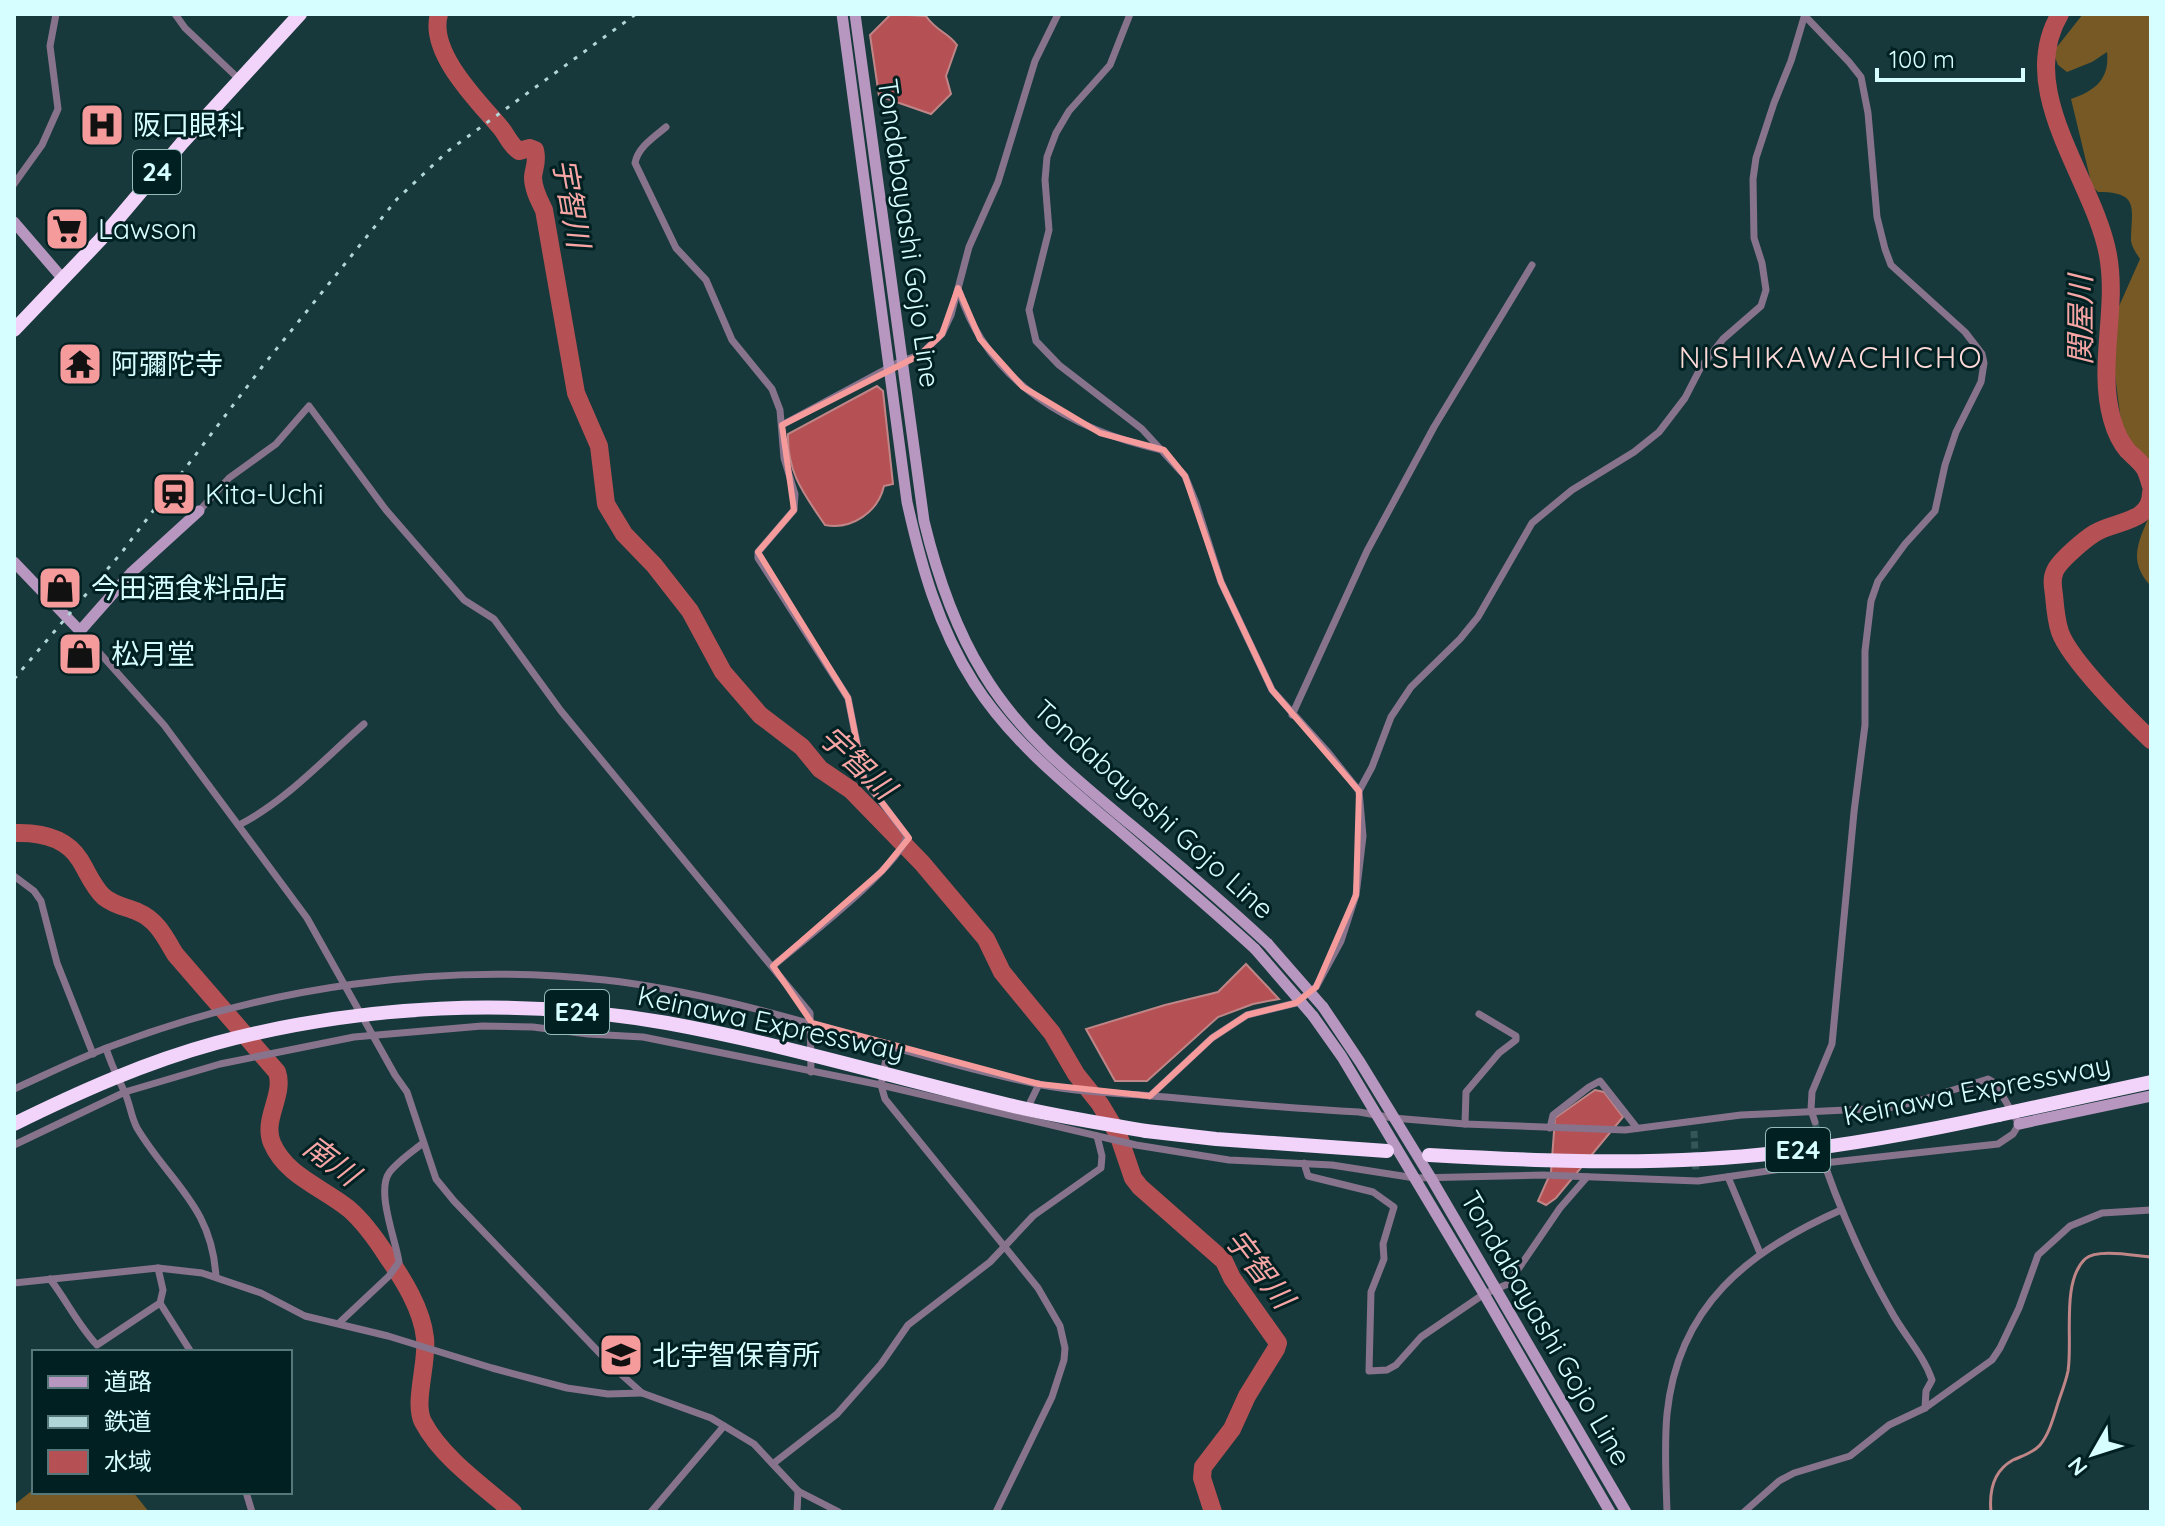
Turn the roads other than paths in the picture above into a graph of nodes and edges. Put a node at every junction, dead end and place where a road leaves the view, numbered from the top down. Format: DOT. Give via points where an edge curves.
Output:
graph roads {
  1 [pos="56,14"];
  2 [pos="175,14"];
  3 [pos="300,14"];
  4 [pos="842,14"];
  5 [pos="855,14"];
  6 [pos="1058,14"];
  7 [pos="1130,14"];
  8 [pos="1805,15"];
  9 [pos="240,80"];
  10 [pos="666,127"];
  11 [pos="14,184"];
  12 [pos="14,222"];
  13 [pos="1532,265"];
  14 [pos="63,279"];
  15 [pos="958,288"];
  16 [pos="14,330"];
  17 [pos="901,361"];
  18 [pos="888,368"];
  19 [pos="782,425"];
  20 [pos="1164,450"];
  21 [pos="199,511"];
  22 [pos="14,562"];
  23 [pos="80,631"];
  24 [pos="1292,715"];
  25 [pos="364,724"];
  26 [pos="1359,791"];
  27 [pos="239,825"];
  28 [pos="14,876"];
  29 [pos="773,966"];
  30 [pos="346,984"];
  31 [pos="1479,1014"];
  32 [pos="812,1023"];
  33 [pos="374,1037"];
  34 [pos="889,1044"];
  35 [pos="106,1048"];
  36 [pos="93,1054"];
  37 [pos="811,1072"];
  38 [pos="2151,1082"];
  39 [pos="1039,1084"];
  40 [pos="881,1085"];
  41 [pos="14,1089"];
  42 [pos="125,1092"];
  43 [pos="1150,1096"];
  44 [pos="2149,1097"];
  45 [pos="1811,1110"];
  46 [pos="1376,1115"];
  47 [pos="1393,1118"];
  48 [pos="1022,1120"];
  49 [pos="1691,1122"];
  50 [pos="1815,1122"];
  51 [pos="14,1124"];
  52 [pos="1465,1124"];
  53 [pos="2019,1124"];
  54 [pos="1550,1128"];
  55 [pos="1637,1128"];
  56 [pos="1694,1131"];
  57 [pos="1097,1136"];
  58 [pos="423,1143"];
  59 [pos="14,1145"];
  60 [pos="1387,1151"];
  61 [pos="1429,1155"];
  62 [pos="1304,1163"];
  63 [pos="1824,1163"];
  64 [pos="1544,1168"];
  65 [pos="1587,1177"];
  66 [pos="1728,1177"];
  67 [pos="1415,1178"];
  68 [pos="1431,1178"];
  69 [pos="1841,1210"];
  70 [pos="2151,1210"];
  71 [pos="1004,1245"];
  72 [pos="1760,1253"];
  73 [pos="158,1268"];
  74 [pos="216,1277"];
  75 [pos="50,1279"];
  76 [pos="14,1283"];
  77 [pos="1490,1292"];
  78 [pos="160,1303"];
  79 [pos="339,1323"];
  80 [pos="190,1350"];
  81 [pos="642,1393"];
  82 [pos="1925,1408"];
  83 [pos="724,1426"];
  84 [pos="774,1463"];
  85 [pos="798,1491"];
  86 [pos="651,1512"];
  87 [pos="797,1512"];
  88 [pos="839,1512"];
  89 [pos="996,1512"];
  90 [pos="1610,1512"];
  91 [pos="1626,1512"];
  92 [pos="1667,1512"];
  93 [pos="1744,1512"];
  1 -- 11 [label="street" via="50,46 58,109 42,145"];
  2 -- 9 [label="street"];
  3 -- 9 [label="highway, 24"];
  4 -- 18 [label="main road, Tondabayashi Gojo Line"];
  5 -- 17 [label="main road, Tondabayashi Gojo Line"];
  6 -- 15 [label="street" via="1035,61"];
  7 -- 20 [label="street" via="1110,65 1069,111 1047,157 1049,230 1029,310 1036,341 1059,365"];
  8 -- 26 [label="street" via="1756,158 1754,238 1762,263 1761,306 1723,339 1659,432 1532,523 1478,617 1411,687 1391,717"];
  8 -- 45 [label="street" via="1861,77 1877,217 1891,265 1965,332 1984,363 1945,465 1935,511 1878,581 1871,601 1865,725 1832,1044 1812,1092"];
  9 -- 14 [label="highway, 24"];
  10 -- 19 [label="street" via="644,146 635,163 676,248 706,280 732,340 772,389"];
  12 -- 14 [label="main road"];
  13 -- 24 [label="street" via="1367,551"];
  14 -- 16 [label="highway, 24"];
  15 -- 17 [label="street" via="942,334 920,355"];
  15 -- 20 [label="street" via="980,339 1023,387 1100,433"];
  17 -- 18 [label="street"];
  17 -- 47 [label="main road, Tondabayashi Gojo Line, bridge" via="932,555 962,638 984,675 1037,743 1268,944 1323,1007"];
  18 -- 19 [label="street"];
  18 -- 46 [label="main road, Tondabayashi Gojo Line, bridge" via="907,502 923,571 973,682 1063,783 1255,949 1313,1016"];
  19 -- 29 [label="street" via="794,510 758,558 848,698 864,779 907,836 882,871"];
  20 -- 24 [label="street" via="1185,476 1227,595 1272,690"];
  21 -- 23 [label="main road" via="132,572"];
  21 -- 29 [label="street" via="229,478 276,444 309,406 386,510 464,600 494,619 561,711"];
  22 -- 23 [label="main road"];
  23 -- 27 [label="street" via="164,725"];
  24 -- 26 [label="street"];
  25 -- 27 [label="street" via="263,813"];
  26 -- 43 [label="street" via="1363,836 1356,895 1341,941 1316,987 1296,1003 1247,1015 1212,1038"];
  27 -- 30 [label="street" via="307,918"];
  28 -- 36 [label="street" via="41,901 57,963"];
  29 -- 32 [label="street"];
  30 -- 32 [label="street" via="446,975 603,980"];
  30 -- 33 [label="street"];
  30 -- 35 [label="street" via="240,1006"];
  31 -- 52 [label="street" via="1516,1040 1466,1092"];
  32 -- 34 [label="street"];
  32 -- 37 [label="street"];
  33 -- 37 [label="street" via="438,1028 533,1027 643,1037"];
  33 -- 42 [label="street" via="244,1058"];
  33 -- 58 [label="street" via="407,1092"];
  34 -- 39 [label="street"];
  34 -- 40 [label="street"];
  35 -- 36 [label="street"];
  35 -- 42 [label="street"];
  36 -- 41 [label="street"];
  37 -- 40 [label="street"];
  38 -- 64 [label="highway, Keinawa Expressway / E24, bridge" via="1935,1129 1787,1151"];
  39 -- 43 [label="street"];
  39 -- 48 [label="street"];
  40 -- 48 [label="street"];
  40 -- 71 [label="street" via="885,1099"];
  42 -- 59 [label="street"];
  42 -- 74 [label="street" via="136,1126 208,1231"];
  43 -- 46 [label="street"];
  44 -- 53 [label="main road"];
  45 -- 49 [label="street"];
  45 -- 50 [label="street"];
  45 -- 53 [label="street" via="1888,1108 1988,1079"];
  46 -- 47 [label="street"];
  46 -- 67 [label="main road, Tondabayashi Gojo Line"];
  47 -- 52 [label="street"];
  47 -- 68 [label="main road, Tondabayashi Gojo Line"];
  48 -- 57 [label="street"];
  49 -- 55 [label="street"];
  49 -- 56 [label="street"];
  51 -- 60 [label="highway, Keinawa Expressway / E24, bridge" via="107,1081 214,1043 334,1018 457,1007 664,1022 1009,1105 1146,1131"];
  52 -- 54 [label="street"];
  53 -- 63 [label="street" via="1998,1144"];
  54 -- 55 [label="street"];
  54 -- 55 [label="street" via="1553,1115 1600,1081"];
  57 -- 62 [label="street" via="1229,1160"];
  57 -- 71 [label="street" via="1101,1168"];
  58 -- 79 [label="street" via="388,1174 384,1186 399,1262"];
  58 -- 81 [label="street" via="436,1179 454,1201"];
  61 -- 64 [label="highway, Keinawa Expressway / E24"];
  62 -- 67 [label="street"];
  62 -- 77 [label="street" via="1308,1176 1373,1192 1394,1207 1371,1292 1369,1371 1396,1365 1421,1337"];
  63 -- 66 [label="street"];
  63 -- 69 [label="street"];
  64 -- 65 [label="street"];
  64 -- 68 [label="street"];
  65 -- 66 [label="street"];
  65 -- 77 [label="street" via="1508,1284"];
  66 -- 72 [label="street"];
  67 -- 68 [label="street"];
  67 -- 77 [label="main road, Tondabayashi Gojo Line"];
  68 -- 77 [label="main road, Tondabayashi Gojo Line"];
  69 -- 72 [label="street"];
  69 -- 82 [label="street" via="1891,1312 1926,1363 1932,1380"];
  70 -- 82 [label="street" via="2102,1213 2070,1226 2038,1255 1992,1360"];
  71 -- 84 [label="street" via="990,1262 908,1325 837,1414"];
  71 -- 89 [label="street" via="1038,1288 1060,1326 1065,1348 1052,1397"];
  72 -- 92 [label="street" via="1712,1297 1684,1342 1667,1415"];
  73 -- 74 [label="street"];
  73 -- 75 [label="street"];
  73 -- 78 [label="street"];
  74 -- 79 [label="street" via="305,1316"];
  75 -- 76 [label="street"];
  75 -- 78 [label="street" via="97,1345"];
  77 -- 90 [label="main road, Tondabayashi Gojo Line"];
  77 -- 91 [label="main road, Tondabayashi Gojo Line"];
  78 -- 80 [label="street"];
  79 -- 81 [label="street" via="567,1388"];
  81 -- 83 [label="street"];
  82 -- 93 [label="street" via="1889,1425 1850,1456 1787,1477"];
  83 -- 84 [label="street"];
  83 -- 86 [label="street"];
  84 -- 85 [label="street"];
  85 -- 87 [label="street"];
  85 -- 88 [label="street"];
}
